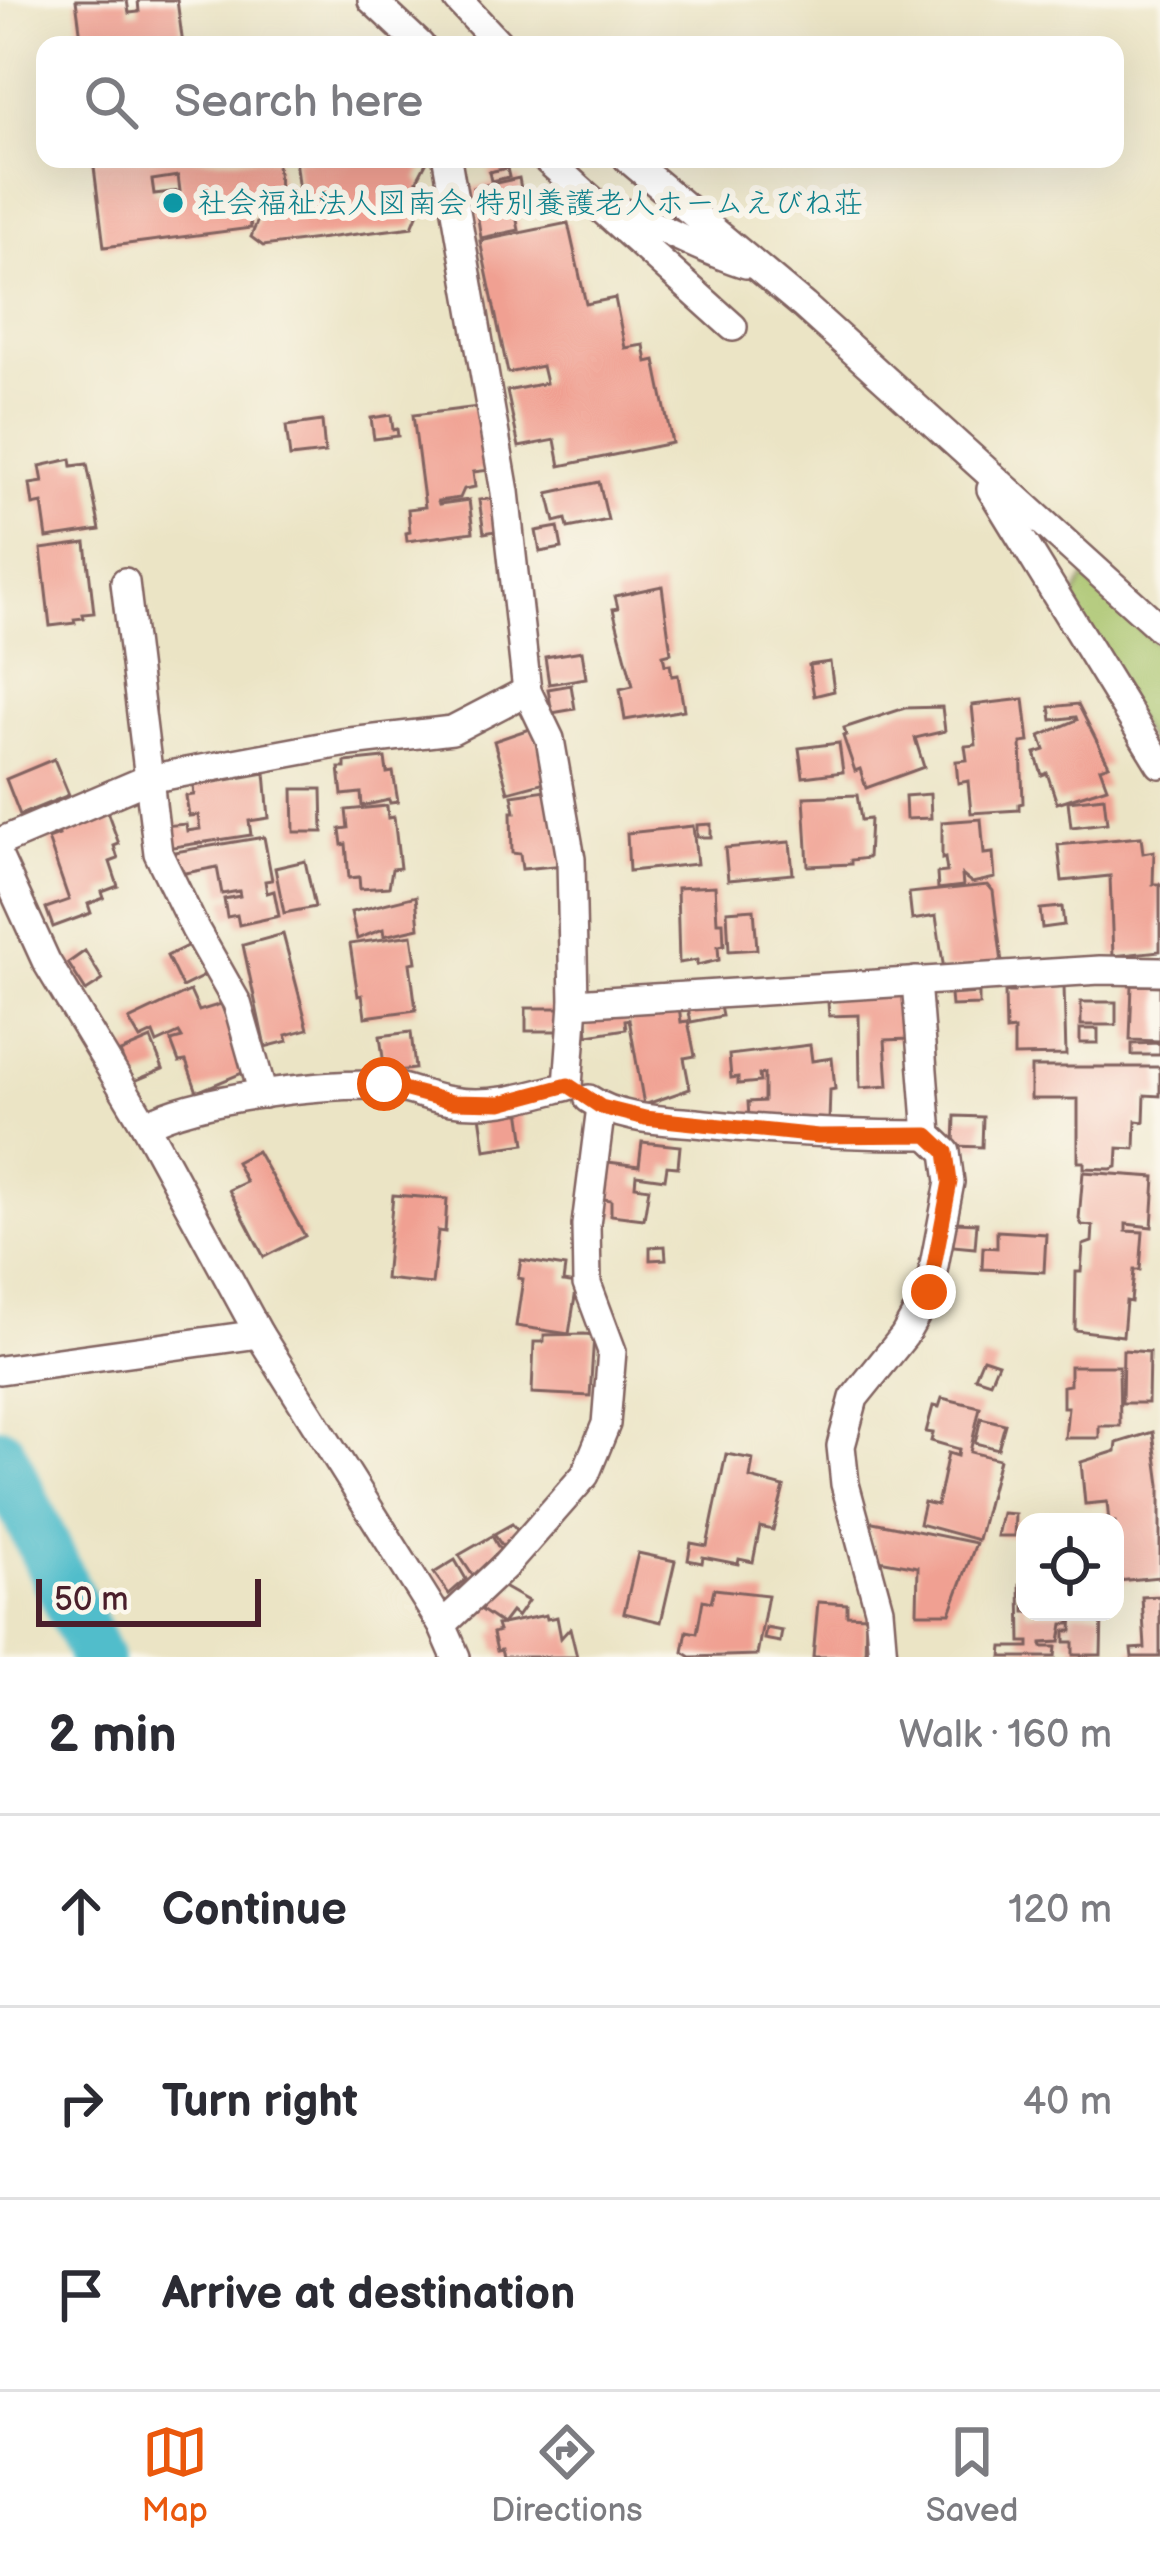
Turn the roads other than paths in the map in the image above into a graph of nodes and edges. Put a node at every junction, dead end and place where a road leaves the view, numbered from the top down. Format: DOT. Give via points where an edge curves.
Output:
graph roads {
  1 [pos="372,0"];
  2 [pos="458,0"];
  3 [pos="391,11"];
  4 [pos="412,36"];
  5 [pos="492,36"];
  6 [pos="449,168"];
  7 [pos="556,168"];
  8 [pos="639,168"];
  9 [pos="595,203"];
  10 [pos="757,268"];
  11 [pos="733,327"];
  12 [pos="976,464"];
  13 [pos="125,582"];
  14 [pos="1160,628"];
  15 [pos="527,691"];
  16 [pos="1160,764"];
  17 [pos="148,779"];
  18 [pos="0,842"];
  19 [pos="0,860"];
  20 [pos="1160,971"];
  21 [pos="916,981"];
  22 [pos="574,1004"];
  23 [pos="568,1085"];
  24 [pos="263,1094"];
  25 [pos="601,1107"];
  26 [pos="145,1125"];
  27 [pos="928,1135"];
  28 [pos="259,1334"];
  29 [pos="0,1370"];
  30 [pos="442,1625"];
  31 [pos="456,1657"];
  32 [pos="883,1657"];
  1 -- 3 [label="street"];
  2 -- 5 [label="street"];
  3 -- 4 [label="street"];
  6 -- 15 [label="street" via="505,492"];
  7 -- 9 [label="street"];
  8 -- 10 [label="street"];
  9 -- 10 [label="street"];
  9 -- 11 [label="street"];
  10 -- 12 [label="street"];
  12 -- 14 [label="street"];
  12 -- 16 [label="street"];
  13 -- 17 [label="street"];
  15 -- 17 [label="street" via="452,730"];
  15 -- 22 [label="street" via="550,739 572,859"];
  17 -- 18 [label="street"];
  17 -- 24 [label="street" via="158,853 237,1003"];
  19 -- 26 [label="street" via="46,961"];
  20 -- 21 [label="street"];
  21 -- 22 [label="street"];
  21 -- 27 [label="street"];
  22 -- 23 [label="street"];
  23 -- 24 [label="street" via="501,1103 452,1102 384,1084"];
  23 -- 25 [label="street"];
  24 -- 26 [label="street"];
  25 -- 27 [label="street" via="818,1136"];
  25 -- 30 [label="street" via="586,1284 612,1351 606,1424 584,1475"];
  26 -- 28 [label="street"];
  27 -- 32 [label="street" via="946,1152 950,1182 929,1292 854,1398 842,1446"];
  28 -- 29 [label="street"];
  28 -- 30 [label="street"];
  30 -- 31 [label="street"];
}
